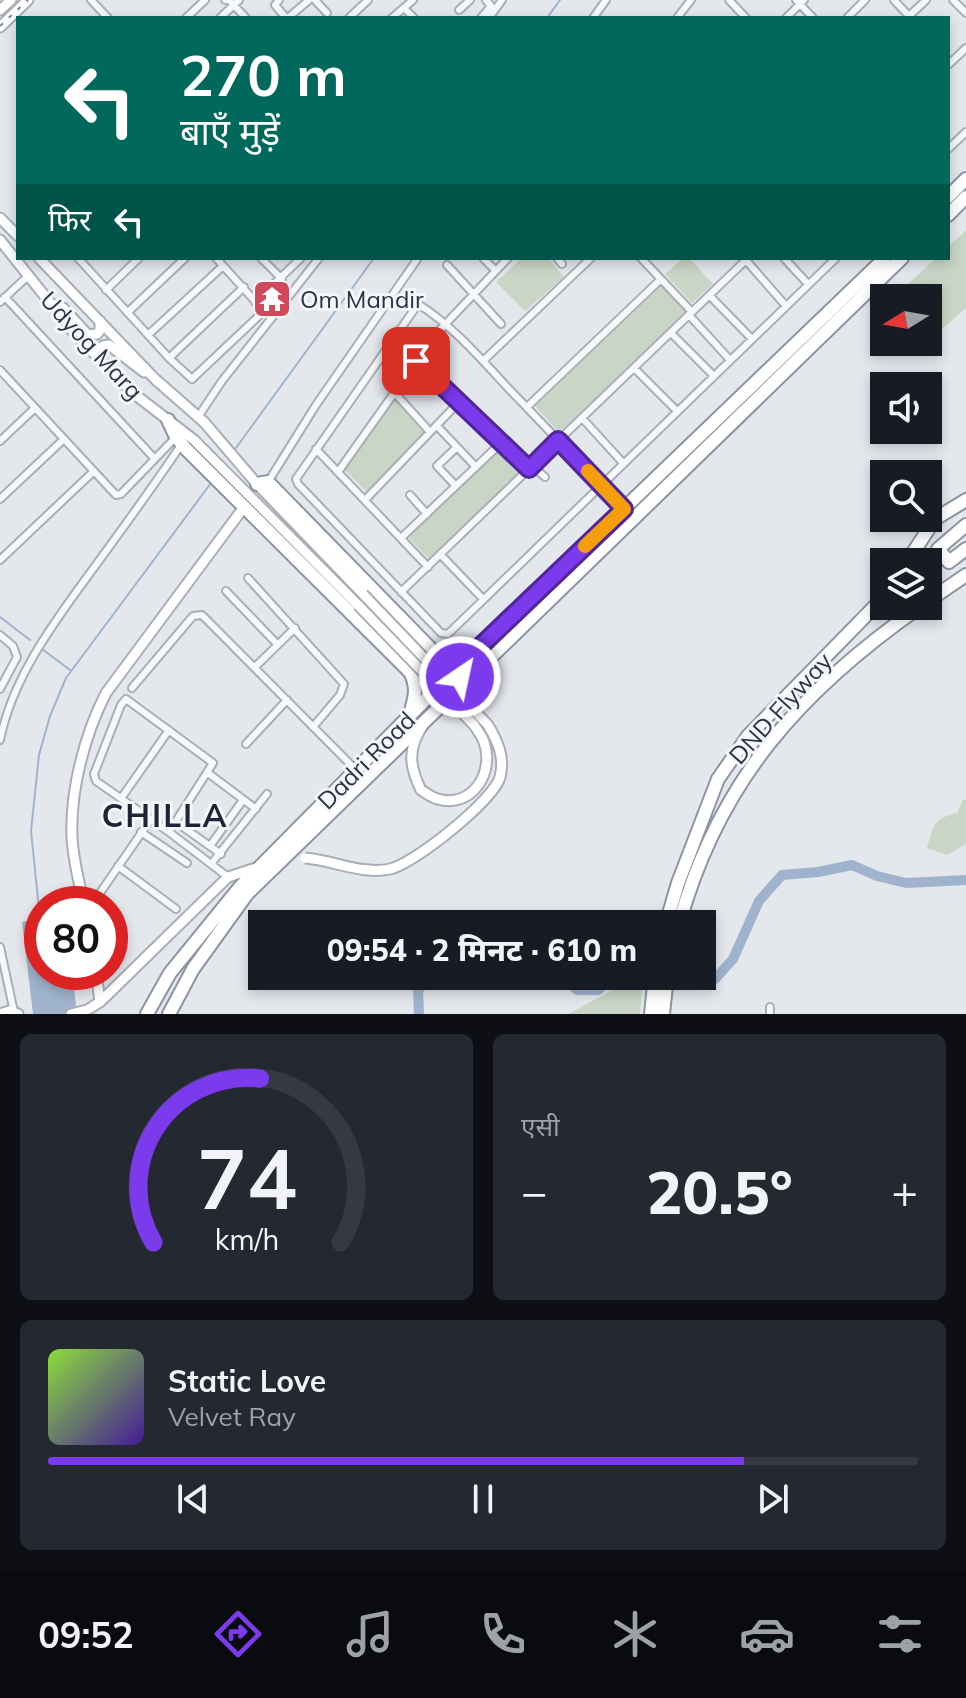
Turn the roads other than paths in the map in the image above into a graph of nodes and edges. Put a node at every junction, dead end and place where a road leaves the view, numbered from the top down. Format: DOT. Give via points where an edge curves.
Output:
graph roads {
  1 [pos="28,0"];
  2 [pos="91,0"];
  3 [pos="205,0"];
  4 [pos="279,0"];
  5 [pos="312,0"];
  6 [pos="368,0"];
  7 [pos="413,0"];
  8 [pos="470,0"];
  9 [pos="486,0"];
  10 [pos="691,0"];
  11 [pos="729,0"];
  12 [pos="865,0"];
  13 [pos="894,0"];
  14 [pos="926,0"];
  15 [pos="953,0"];
  16 [pos="231,1"];
  17 [pos="404,8"];
  18 [pos="459,10"];
  19 [pos="327,13"];
  20 [pos="966,13"];
  21 [pos="106,16"];
  22 [pos="188,16"];
  23 [pos="244,16"];
  24 [pos="285,16"];
  25 [pos="290,16"];
  26 [pos="351,16"];
  27 [pos="394,16"];
  28 [pos="412,16"];
  29 [pos="483,16"];
  30 [pos="679,16"];
  31 [pos="744,16"];
  32 [pos="849,16"];
  33 [pos="909,16"];
  34 [pos="911,16"];
  35 [pos="0,27"];
  36 [pos="966,48"];
  37 [pos="950,61"];
  38 [pos="966,132"];
  39 [pos="950,147"];
  40 [pos="966,179"];
  41 [pos="950,195"];
  42 [pos="966,197"];
  43 [pos="950,213"];
  44 [pos="0,218"];
  45 [pos="16,231"];
  46 [pos="0,240"];
  47 [pos="41,260"];
  48 [pos="80,260"];
  49 [pos="91,260"];
  50 [pos="137,260"];
  51 [pos="183,260"];
  52 [pos="218,260"];
  53 [pos="263,260"];
  54 [pos="299,260"];
  55 [pos="317,260"];
  56 [pos="417,260"];
  57 [pos="485,260"];
  58 [pos="506,260"];
  59 [pos="589,260"];
  60 [pos="643,260"];
  61 [pos="745,260"];
  62 [pos="747,260"];
  63 [pos="786,260"];
  64 [pos="834,260"];
  65 [pos="883,260"];
  66 [pos="900,260"];
  67 [pos="447,265"];
  68 [pos="85,266"];
  69 [pos="223,266"];
  70 [pos="496,271"];
  71 [pos="28,276"];
  72 [pos="282,279"];
  73 [pos="661,279"];
  74 [pos="808,284"];
  75 [pos="244,287"];
  76 [pos="106,290"];
  77 [pos="474,296"];
  78 [pos="710,296"];
  79 [pos="2,300"];
  80 [pos="255,302"];
  81 [pos="50,303"];
  82 [pos="786,306"];
  83 [pos="128,312"];
  84 [pos="690,314"];
  85 [pos="100,321"];
  86 [pos="501,324"];
  87 [pos="445,326"];
  88 [pos="671,333"];
  89 [pos="148,335"];
  90 [pos="752,339"];
  91 [pos="98,358"];
  92 [pos="169,358"];
  93 [pos="730,360"];
  94 [pos="416,361"];
  95 [pos="483,361"];
  96 [pos="634,368"];
  97 [pos="0,370"];
  98 [pos="714,376"];
  99 [pos="155,379"];
  100 [pos="394,392"];
  101 [pos="459,402"];
  102 [pos="527,407"];
  103 [pos="35,408"];
  104 [pos="677,411"];
  105 [pos="582,418"];
  106 [pos="201,419"];
  107 [pos="168,420"];
  108 [pos="437,426"];
  109 [pos="430,432"];
  110 [pos="2,436"];
  111 [pos="64,439"];
  112 [pos="558,440"];
  113 [pos="185,441"];
  114 [pos="501,443"];
  115 [pos="456,448"];
  116 [pos="316,449"];
  117 [pos="154,458"];
  118 [pos="623,463"];
  119 [pos="476,467"];
  120 [pos="530,468"];
  121 [pos="94,471"];
  122 [pos="338,472"];
  123 [pos="545,477"];
  124 [pos="259,480"];
  125 [pos="601,485"];
  126 [pos="456,486"];
  127 [pos="410,495"];
  128 [pos="242,497"];
  129 [pos="0,499"];
  130 [pos="365,500"];
  131 [pos="966,500"];
  132 [pos="624,509"];
  133 [pos="427,514"];
  134 [pos="966,525"];
  135 [pos="401,538"];
  136 [pos="916,548"];
  137 [pos="966,549"];
  138 [pos="441,555"];
  139 [pos="0,560"];
  140 [pos="428,567"];
  141 [pos="966,575"];
  142 [pos="248,578"];
  143 [pos="226,591"];
  144 [pos="942,591"];
  145 [pos="401,592"];
  146 [pos="483,599"];
  147 [pos="870,611"];
  148 [pos="903,620"];
  149 [pos="295,628"];
  150 [pos="0,635"];
  151 [pos="278,645"];
  152 [pos="480,647"];
  153 [pos="433,651"];
  154 [pos="466,660"];
  155 [pos="255,667"];
  156 [pos="410,672"];
  157 [pos="467,681"];
  158 [pos="132,688"];
  159 [pos="0,689"];
  160 [pos="287,700"];
  161 [pos="409,717"];
  162 [pos="429,718"];
  163 [pos="313,727"];
  164 [pos="169,730"];
  165 [pos="0,740"];
  166 [pos="246,744"];
  167 [pos="356,770"];
  168 [pos="208,773"];
  169 [pos="267,794"];
  170 [pos="122,797"];
  171 [pos="243,800"];
  172 [pos="256,809"];
  173 [pos="151,819"];
  174 [pos="176,822"];
  175 [pos="141,832"];
  176 [pos="169,832"];
  177 [pos="210,846"];
  178 [pos="221,854"];
  179 [pos="282,859"];
  180 [pos="187,863"];
  181 [pos="211,864"];
  182 [pos="118,866"];
  183 [pos="259,873"];
  184 [pos="228,877"];
  185 [pos="79,886"];
  186 [pos="105,886"];
  187 [pos="243,891"];
  188 [pos="176,909"];
  189 [pos="670,910"];
  190 [pos="683,910"];
  191 [pos="0,947"];
  192 [pos="98,990"];
  193 [pos="654,990"];
  194 [pos="666,990"];
  195 [pos="100,1002"];
  196 [pos="16,1013"];
  197 [pos="79,1013"];
  198 [pos="0,1014"];
  199 [pos="71,1014"];
  200 [pos="147,1014"];
  201 [pos="169,1014"];
  202 [pos="651,1014"];
  203 [pos="663,1014"];
  1 -- 35 [label="main road"];
  2 -- 21 [label="street"];
  3 -- 22 [label="street"];
  4 -- 24 [label="street" via="275,5"];
  5 -- 19 [label="street"];
  5 -- 25 [label="street"];
  6 -- 26 [label="street"];
  7 -- 17 [label="street"];
  8 -- 18 [label="street"];
  9 -- 29 [label="street" via="491,6"];
  10 -- 30 [label="street"];
  11 -- 31 [label="street"];
  12 -- 32 [label="street"];
  13 -- 33 [label="street"];
  14 -- 34 [label="street"];
  15 -- 20 [label="street"];
  16 -- 23 [label="street"];
  17 -- 27 [label="street"];
  17 -- 28 [label="street"];
  36 -- 37 [label="street"];
  38 -- 39 [label="street"];
  40 -- 41 [label="highway"];
  42 -- 43 [label="highway"];
  44 -- 45 [label="main road"];
  46 -- 71 [label="main road, Udyog Marg"];
  47 -- 85 [label="main road, Udyog Marg"];
  48 -- 68 [label="street"];
  49 -- 68 [label="street"];
  50 -- 76 [label="street"];
  51 -- 83 [label="street"];
  52 -- 69 [label="street"];
  53 -- 72 [label="street"];
  54 -- 72 [label="street"];
  55 -- 106 [label="street" via="222,381"];
  56 -- 124 [label="street"];
  57 -- 70 [label="street"];
  58 -- 70 [label="street"];
  59 -- 95 [label="street"];
  60 -- 73 [label="street"];
  61 -- 78 [label="street"];
  62 -- 82 [label="street"];
  63 -- 74 [label="street"];
  64 -- 74 [label="street"];
  65 -- 132 [label="highway, Dadri Road"];
  66 -- 157 [label="highway, Dadri Road"];
  67 -- 77 [label="street"];
  68 -- 76 [label="street"];
  69 -- 75 [label="street"];
  69 -- 89 [label="street"];
  70 -- 77 [label="street"];
  71 -- 79 [label="street"];
  71 -- 81 [label="main road, Udyog Marg"];
  72 -- 80 [label="street"];
  73 -- 84 [label="street"];
  73 -- 102 [label="street"];
  74 -- 82 [label="street"];
  75 -- 80 [label="street"];
  75 -- 92 [label="street"];
  76 -- 83 [label="street"];
  77 -- 86 [label="street"];
  77 -- 87 [label="street"];
  78 -- 84 [label="street"];
  78 -- 90 [label="street"];
  79 -- 117 [label="street"];
  80 -- 92 [label="street" via="264,311 194,378"];
  81 -- 85 [label="main road" via="63,308 88,335 97,334"];
  81 -- 91 [label="main road, Udyog Marg"];
  82 -- 90 [label="street"];
  83 -- 89 [label="street"];
  84 -- 88 [label="street"];
  84 -- 93 [label="street"];
  85 -- 99 [label="main road, Udyog Marg"];
  87 -- 94 [label="street"];
  87 -- 95 [label="street"];
  87 -- 116 [label="street" via="414,305"];
  88 -- 96 [label="street"];
  88 -- 98 [label="street"];
  89 -- 92 [label="street"];
  90 -- 93 [label="street"];
  91 -- 99 [label="main road" via="99,350 109,345"];
  91 -- 107 [label="main road, Udyog Marg"];
  93 -- 98 [label="street"];
  94 -- 100 [label="street"];
  94 -- 101 [label="street"];
  95 -- 102 [label="street"];
  96 -- 104 [label="street"];
  96 -- 105 [label="street"];
  97 -- 103 [label="street"];
  98 -- 104 [label="street"];
  99 -- 106 [label="main road, Udyog Marg"];
  100 -- 109 [label="street"];
  100 -- 122 [label="street"];
  101 -- 108 [label="street"];
  101 -- 114 [label="street"];
  102 -- 112 [label="street"];
  103 -- 110 [label="street"];
  103 -- 111 [label="street"];
  104 -- 118 [label="street"];
  105 -- 112 [label="street"];
  105 -- 118 [label="street"];
  106 -- 124 [label="main road, Udyog Marg"];
  107 -- 113 [label="highway"];
  108 -- 109 [label="street"];
  108 -- 115 [label="street"];
  109 -- 130 [label="street"];
  111 -- 121 [label="street"];
  111 -- 129 [label="street"];
  112 -- 120 [label="street"];
  112 -- 125 [label="street"];
  113 -- 117 [label="street"];
  113 -- 128 [label="highway"];
  113 -- 165 [label="street" via="52,625 22,678"];
  114 -- 119 [label="street"];
  114 -- 120 [label="street"];
  115 -- 119 [label="street"];
  115 -- 126 [label="street" via="437,466"];
  116 -- 122 [label="street"];
  116 -- 145 [label="street" via="297,477 298,484"];
  117 -- 121 [label="street" via="118,495"];
  118 -- 125 [label="street"];
  119 -- 126 [label="street"];
  120 -- 123 [label="street"];
  120 -- 138 [label="street"];
  121 -- 139 [label="street"];
  122 -- 130 [label="street"];
  124 -- 153 [label="highway"];
  124 -- 179 [label="main road, Udyog Marg, bridge" via="488,725 503,765 490,796 406,864 372,870"];
  125 -- 132 [label="street"];
  125 -- 146 [label="street"];
  126 -- 133 [label="street"];
  127 -- 133 [label="street"];
  128 -- 156 [label="highway"];
  128 -- 162 [label="main road, bridge" via="358,605 474,725 484,742 486,766 483,779 467,796 437,799 421,790 412,772 411,753"];
  128 -- 185 [label="main road" via="94,718 77,786 72,834"];
  130 -- 135 [label="street"];
  131 -- 136 [label="highway" via="935,519"];
  132 -- 152 [label="highway, Dadri Road"];
  133 -- 135 [label="street"];
  134 -- 137 [label="highway" via="938,549 949,562"];
  135 -- 140 [label="street"];
  138 -- 140 [label="street"];
  138 -- 146 [label="street"];
  140 -- 145 [label="street"];
  141 -- 144 [label="highway"];
  142 -- 149 [label="street"];
  143 -- 151 [label="street"];
  145 -- 146 [label="street" via="443,634"];
  147 -- 189 [label="highway, DND Flyway" via="748,736 718,779"];
  148 -- 190 [label="highway, DND Flyway" via="819,687 773,735 718,822"];
  149 -- 151 [label="street"];
  149 -- 163 [label="street" via="345,686"];
  150 -- 159 [label="street" via="17,657"];
  151 -- 155 [label="street"];
  152 -- 153 [label="highway" via="449,654"];
  152 -- 154 [label="highway, Dadri Road"];
  153 -- 156 [label="highway"];
  154 -- 157 [label="highway" via="460,675"];
  154 -- 161 [label="highway, Dadri Road"];
  155 -- 158 [label="street" via="196,615"];
  155 -- 160 [label="street"];
  156 -- 161 [label="highway" via="415,696"];
  157 -- 162 [label="highway, Dadri Road"];
  160 -- 163 [label="street"];
  160 -- 166 [label="street"];
  161 -- 167 [label="highway, Dadri Road"];
  162 -- 179 [label="highway, Dadri Road"];
  163 -- 167 [label="street"];
  164 -- 168 [label="street" via="212,762"];
  164 -- 170 [label="street"];
  164 -- 170 [label="street" via="126,699 121,705 94,776"];
  167 -- 183 [label="highway, Dadri Road"];
  168 -- 171 [label="street"];
  168 -- 174 [label="street"];
  169 -- 172 [label="street"];
  170 -- 173 [label="street"];
  171 -- 172 [label="street"];
  171 -- 177 [label="street"];
  172 -- 178 [label="street"];
  173 -- 175 [label="street"];
  173 -- 176 [label="street"];
  174 -- 176 [label="street"];
  174 -- 177 [label="street"];
  175 -- 180 [label="street"];
  175 -- 182 [label="street"];
  176 -- 181 [label="street"];
  177 -- 178 [label="street"];
  178 -- 181 [label="street"];
  179 -- 183 [label="highway, Dadri Road"];
  181 -- 184 [label="street"];
  182 -- 186 [label="street"];
  182 -- 188 [label="street"];
  183 -- 184 [label="main road"];
  183 -- 187 [label="highway, Dadri Road"];
  184 -- 187 [label="main road"];
  184 -- 195 [label="main road"];
  187 -- 200 [label="highway, Dadri Road" via="170,973"];
  187 -- 201 [label="highway, Dadri Road"];
  191 -- 196 [label="street"];
  192 -- 195 [label="main road"];
  193 -- 202 [label="highway"];
  194 -- 203 [label="highway"];
  195 -- 197 [label="main road"];
  196 -- 198 [label="main road"];
  197 -- 199 [label="main road"];
}
